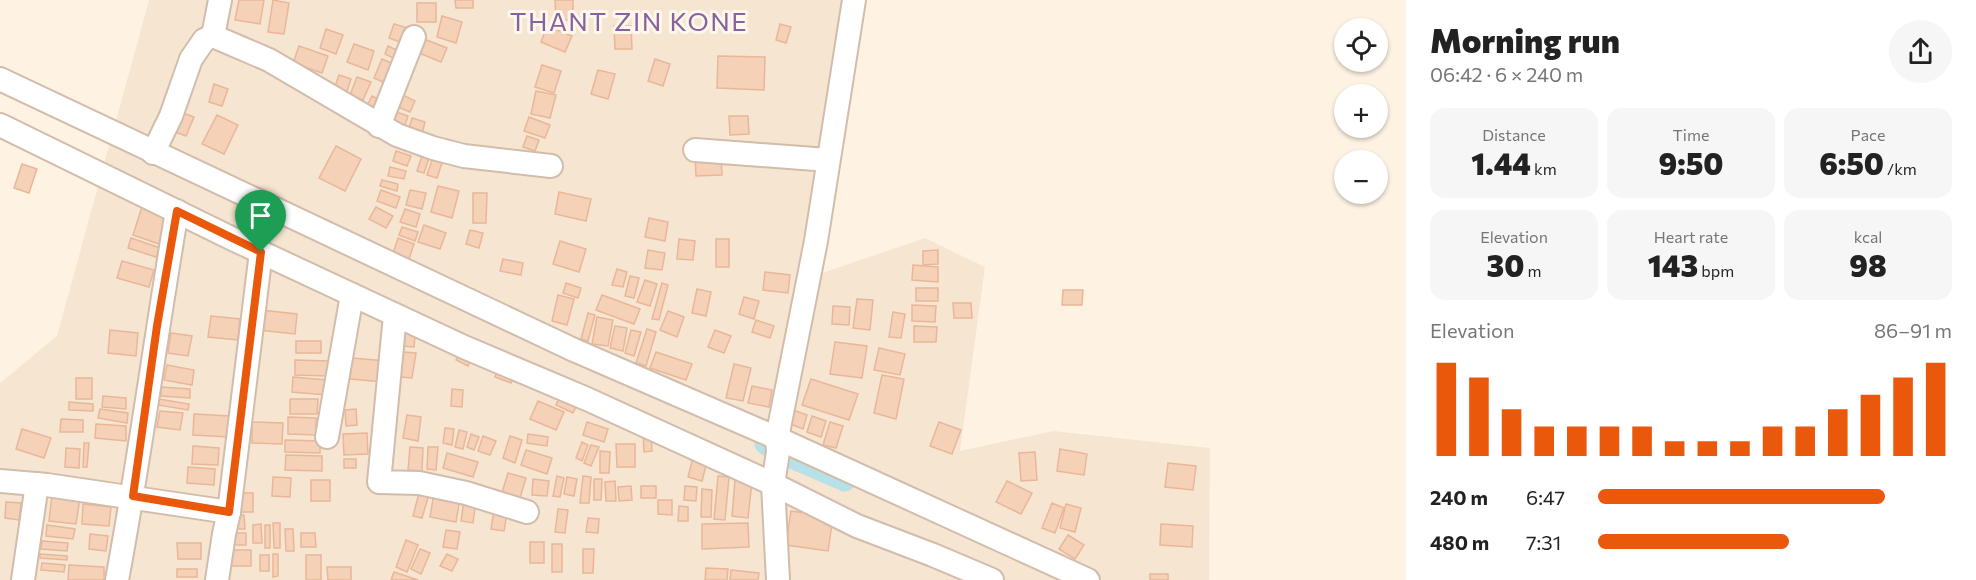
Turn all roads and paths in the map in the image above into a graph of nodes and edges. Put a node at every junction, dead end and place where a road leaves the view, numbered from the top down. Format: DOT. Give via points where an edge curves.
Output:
graph roads {
  1 [pos="220,0"];
  2 [pos="854,0"];
  3 [pos="213,36"];
  4 [pos="414,37"];
  5 [pos="0,79"];
  6 [pos="0,126"];
  7 [pos="379,126"];
  8 [pos="695,150"];
  9 [pos="153,153"];
  10 [pos="828,160"];
  11 [pos="551,166"];
  12 [pos="177,211"];
  13 [pos="261,252"];
  14 [pos="352,295"];
  15 [pos="395,315"];
  16 [pos="327,437"];
  17 [pos="777,438"];
  18 [pos="0,481"];
  19 [pos="773,483"];
  20 [pos="37,484"];
  21 [pos="133,496"];
  22 [pos="229,512"];
  23 [pos="527,512"];
  24 [pos="23,580"];
  25 [pos="117,580"];
  26 [pos="217,580"];
  27 [pos="778,580"];
  28 [pos="992,580"];
  29 [pos="1088,580"];
  1 -- 3 [label="street"];
  2 -- 10 [label="street"];
  3 -- 7 [label="street" via="268,60"];
  3 -- 9 [label="street" via="204,40 191,59"];
  4 -- 7 [label="street"];
  5 -- 9 [label="street"];
  6 -- 12 [label="street"];
  7 -- 11 [label="street" via="465,156"];
  8 -- 10 [label="street"];
  9 -- 17 [label="street" via="574,350"];
  10 -- 17 [label="street"];
  12 -- 13 [label="street"];
  12 -- 21 [label="street"];
  13 -- 14 [label="street"];
  13 -- 22 [label="street"];
  14 -- 15 [label="street"];
  14 -- 16 [label="street"];
  15 -- 19 [label="street"];
  15 -- 23 [label="street" via="379,482 419,483"];
  17 -- 19 [label="street"];
  17 -- 29 [label="street"];
  18 -- 20 [label="street"];
  19 -- 27 [label="street"];
  19 -- 28 [label="street" via="857,526"];
  20 -- 21 [label="street"];
  20 -- 24 [label="street"];
  21 -- 22 [label="street"];
  21 -- 25 [label="street"];
  22 -- 26 [label="street"];
}
